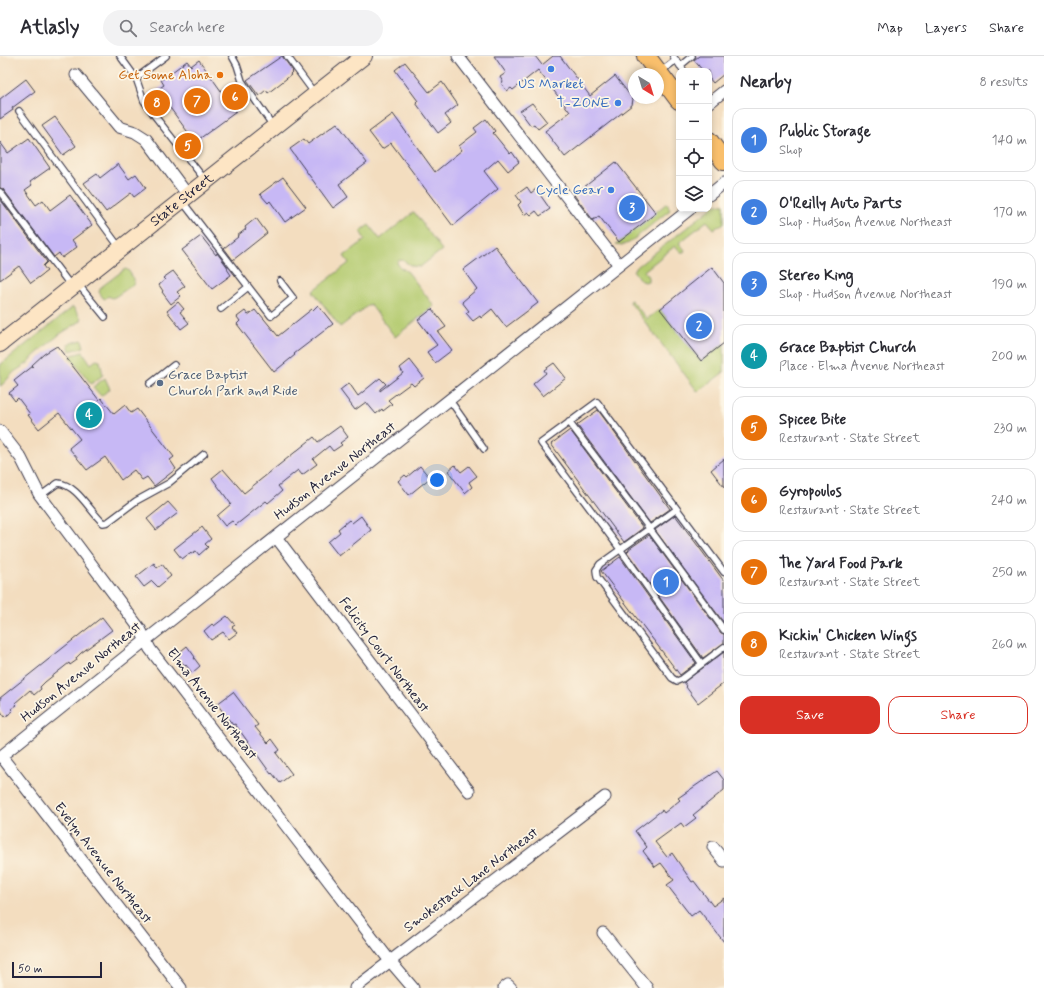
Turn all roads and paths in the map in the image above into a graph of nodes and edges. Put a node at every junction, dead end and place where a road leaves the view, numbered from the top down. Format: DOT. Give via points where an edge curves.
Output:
graph roads {
  1 [pos="120,56"];
  2 [pos="166,56"];
  3 [pos="232,56"];
  4 [pos="287,56"];
  5 [pos="364,56"];
  6 [pos="458,56"];
  7 [pos="646,56"];
  8 [pos="692,56"];
  9 [pos="674,58"];
  10 [pos="655,68"];
  11 [pos="664,68"];
  12 [pos="682,68"];
  13 [pos="76,75"];
  14 [pos="136,78"];
  15 [pos="664,79"];
  16 [pos="724,91"];
  17 [pos="316,94"];
  18 [pos="676,94"];
  19 [pos="712,100"];
  20 [pos="19,111"];
  21 [pos="274,127"];
  22 [pos="206,181"];
  23 [pos="724,183"];
  24 [pos="0,192"];
  25 [pos="712,192"];
  26 [pos="184,197"];
  27 [pos="686,212"];
  28 [pos="120,248"];
  29 [pos="619,265"];
  30 [pos="280,281"];
  31 [pos="74,284"];
  32 [pos="248,287"];
  33 [pos="221,309"];
  34 [pos="104,317"];
  35 [pos="0,344"];
  36 [pos="174,365"];
  37 [pos="150,384"];
  38 [pos="449,399"];
  39 [pos="569,422"];
  40 [pos="0,431"];
  41 [pos="484,449"];
  42 [pos="204,454"];
  43 [pos="40,496"];
  44 [pos="677,509"];
  45 [pos="649,528"];
  46 [pos="276,536"];
  47 [pos="620,550"];
  48 [pos="724,572"];
  49 [pos="724,630"];
  50 [pos="146,640"];
  51 [pos="724,648"];
  52 [pos="702,664"];
  53 [pos="0,757"];
  54 [pos="469,791"];
  55 [pos="605,797"];
  56 [pos="713,848"];
  57 [pos="724,862"];
  58 [pos="603,933"];
  59 [pos="390,961"];
  60 [pos="180,988"];
  61 [pos="355,988"];
  62 [pos="413,988"];
  63 [pos="504,988"];
  64 [pos="511,988"];
  65 [pos="647,988"];
  1 -- 14 [label="lane"];
  2 -- 14 [label="lane"];
  3 -- 21 [label="lane" via="242,81"];
  4 -- 17 [label="lane"];
  5 -- 17 [label="main road, State Street"];
  6 -- 29 [label="street"];
  7 -- 10 [label="main road"];
  8 -- 12 [label="lane"];
  9 -- 11 [label="lane"];
  9 -- 12 [label="lane"];
  13 -- 26 [label="street" via="119,127 146,139"];
  14 -- 22 [label="lane" via="144,101 154,116"];
  15 -- 18 [label="main road"];
  16 -- 19 [label="street"];
  17 -- 21 [label="main road, State Street"];
  20 -- 28 [label="lane"];
  21 -- 22 [label="main road, State Street"];
  22 -- 26 [label="main road, State Street"];
  23 -- 25 [label="street"];
  24 -- 31 [label="lane"];
  26 -- 28 [label="main road, State Street"];
  26 -- 32 [label="lane"];
  27 -- 29 [label="street, Hudson Avenue Northeast"];
  28 -- 31 [label="main road, State Street"];
  29 -- 38 [label="street, Hudson Avenue Northeast"];
  30 -- 32 [label="lane" via="293,298 270,316"];
  31 -- 34 [label="lane"];
  31 -- 35 [label="main road, State Street"];
  32 -- 33 [label="lane"];
  36 -- 37 [label="lane"];
  38 -- 41 [label="lane"];
  38 -- 46 [label="street, Hudson Avenue Northeast"];
  39 -- 44 [label="lane" via="597,402"];
  39 -- 45 [label="lane"];
  39 -- 47 [label="lane" via="541,443"];
  40 -- 43 [label="street, Elma Avenue Northeast" via="22,458"];
  42 -- 43 [label="lane" via="169,483 136,501 108,522 103,523 72,488 65,484 58,483"];
  43 -- 50 [label="street, Elma Avenue Northeast"];
  44 -- 45 [label="lane"];
  44 -- 48 [label="lane"];
  45 -- 47 [label="lane"];
  45 -- 49 [label="lane"];
  46 -- 50 [label="street, Hudson Avenue Northeast"];
  46 -- 54 [label="street, Felicity Court Northeast"];
  47 -- 52 [label="lane"];
  47 -- 52 [label="lane" via="600,564 596,570 597,577 672,678 677,681 682,679"];
  50 -- 53 [label="street, Hudson Avenue Northeast"];
  50 -- 59 [label="street, Elma Avenue Northeast" via="150,649"];
  51 -- 52 [label="lane"];
  53 -- 60 [label="street, Evelyn Avenue Northeast"];
  55 -- 59 [label="street, Smokestack Lane Northeast"];
  56 -- 57 [label="street"];
  58 -- 65 [label="street"];
  59 -- 61 [label="street, Smokestack Lane Northeast"];
  59 -- 62 [label="street, Elma Avenue Northeast"];
  63 -- 64 [label="street" via="508,985"];
}
